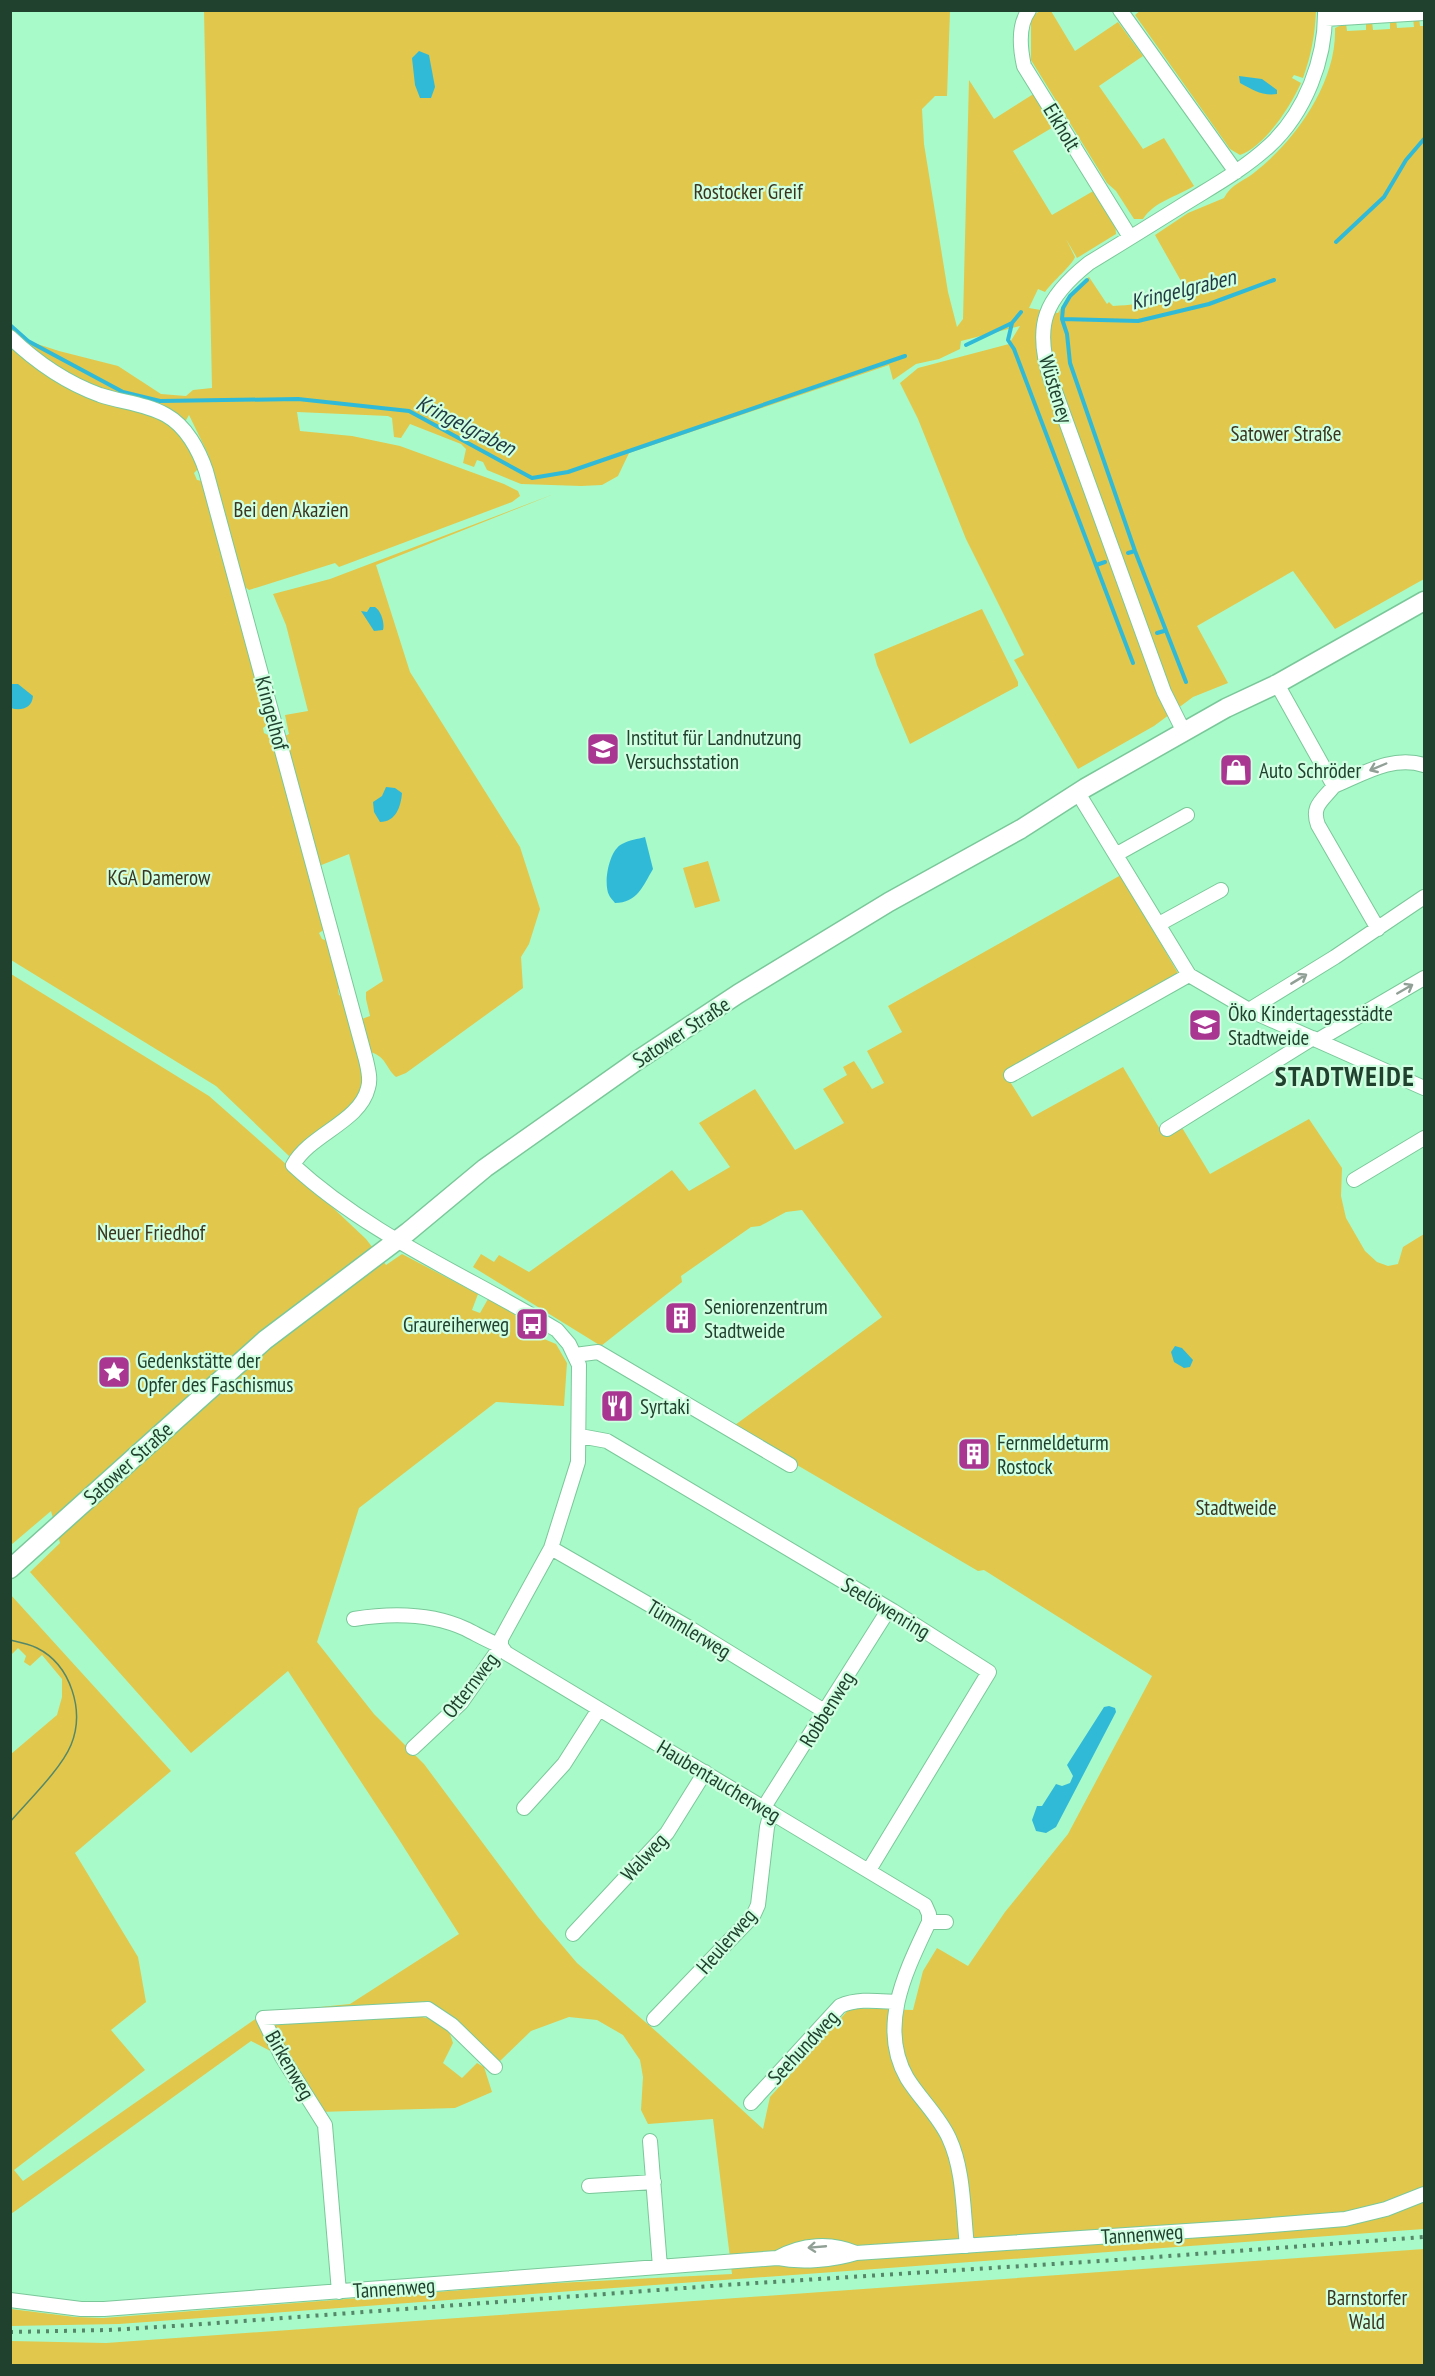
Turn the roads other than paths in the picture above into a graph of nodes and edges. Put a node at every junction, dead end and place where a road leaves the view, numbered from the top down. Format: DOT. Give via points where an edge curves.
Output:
graph roads {
  1 [pos="1029,10"];
  2 [pos="1120,10"];
  3 [pos="1425,13"];
  4 [pos="1325,15"];
  5 [pos="1236,172"];
  6 [pos="1130,237"];
  7 [pos="10,337"];
  8 [pos="1425,601"];
  9 [pos="1277,684"];
  10 [pos="1184,732"];
  11 [pos="1425,765"];
  12 [pos="1334,786"];
  13 [pos="1078,793"];
  14 [pos="1187,815"];
  15 [pos="1117,854"];
  16 [pos="1221,891"];
  17 [pos="1425,897"];
  18 [pos="1159,924"];
  19 [pos="1378,929"];
  20 [pos="1190,975"];
  21 [pos="1425,978"];
  22 [pos="1249,1010"];
  23 [pos="1316,1039"];
  24 [pos="1011,1075"];
  25 [pos="1425,1088"];
  26 [pos="1167,1129"];
  27 [pos="1425,1138"];
  28 [pos="1354,1180"];
  29 [pos="397,1240"];
  30 [pos="575,1355"];
  31 [pos="580,1436"];
  32 [pos="790,1465"];
  33 [pos="551,1548"];
  34 [pos="10,1569"];
  35 [pos="889,1609"];
  36 [pos="354,1619"];
  37 [pos="501,1646"];
  38 [pos="599,1709"];
  39 [pos="826,1712"];
  40 [pos="413,1748"];
  41 [pos="705,1772"];
  42 [pos="524,1808"];
  43 [pos="767,1809"];
  44 [pos="869,1870"];
  45 [pos="929,1922"];
  46 [pos="946,1922"];
  47 [pos="573,1934"];
  48 [pos="897,2002"];
  49 [pos="654,2019"];
  50 [pos="495,2067"];
  51 [pos="751,2103"];
  52 [pos="651,2142"];
  53 [pos="654,2182"];
  54 [pos="589,2186"];
  55 [pos="1425,2194"];
  56 [pos="968,2246"];
  57 [pos="660,2267"];
  58 [pos="339,2292"];
  59 [pos="10,2300"];
  1 -- 6 [label="street, Eikholt" via="1023,18 1021,39 1024,66"];
  2 -- 5 [label="street"];
  3 -- 4 [label="street"];
  4 -- 5 [label="street, Wüsteney" via="1319,62 1298,110 1271,145"];
  5 -- 6 [label="street, Wüsteney"];
  6 -- 10 [label="street, Wüsteney" via="1089,263 1056,293 1044,324 1043,348 1051,380 1164,692"];
  7 -- 29 [label="street, Kringelhof" via="32,358 88,389 166,415 181,426 201,455 369,1080 368,1090 353,1113 308,1145 293,1165 334,1201"];
  8 -- 9 [label="main road, Satower Straße"];
  9 -- 10 [label="main road, Satower Straße"];
  9 -- 12 [label="street"];
  10 -- 13 [label="main road, Satower Straße"];
  11 -- 12 [label="street, one-way" via="1407,760 1389,763"];
  12 -- 19 [label="street" via="1314,814"];
  13 -- 15 [label="street"];
  13 -- 29 [label="main road, Satower Straße" via="889,902 679,1033 485,1168"];
  14 -- 15 [label="street"];
  15 -- 18 [label="street"];
  16 -- 18 [label="street"];
  17 -- 19 [label="street"];
  18 -- 20 [label="street"];
  22 -- 19 [label="street, one-way"];
  20 -- 22 [label="street"];
  20 -- 24 [label="street"];
  23 -- 21 [label="street, one-way"];
  22 -- 23 [label="street"];
  23 -- 25 [label="street"];
  23 -- 26 [label="street"];
  27 -- 28 [label="street"];
  29 -- 30 [label="street" via="557,1330"];
  29 -- 34 [label="main road, Satower Straße" via="265,1340"];
  30 -- 31 [label="street" via="580,1376"];
  30 -- 32 [label="street" via="598,1352"];
  31 -- 33 [label="street" via="575,1478"];
  31 -- 35 [label="street, Seelöwenring" via="607,1441"];
  33 -- 37 [label="street" via="501,1639"];
  33 -- 39 [label="street, Tümmlerweg"];
  35 -- 39 [label="street, Robbenweg"];
  35 -- 44 [label="street, Seelöwenring" via="989,1672"];
  36 -- 37 [label="street, Haubentaucherweg" via="425,1617 465,1629"];
  37 -- 38 [label="street, Haubentaucherweg" via="506,1653"];
  37 -- 40 [label="street, Otternweg" via="461,1703"];
  38 -- 41 [label="street, Haubentaucherweg"];
  38 -- 42 [label="street" via="564,1764"];
  39 -- 43 [label="street, Robbenweg"];
  41 -- 43 [label="street, Haubentaucherweg"];
  41 -- 47 [label="street, Walweg" via="667,1833"];
  43 -- 44 [label="street, Haubentaucherweg"];
  43 -- 49 [label="street, Heulerweg" via="758,1905 753,1916"];
  44 -- 45 [label="street, Haubentaucherweg" via="926,1905"];
  45 -- 46 [label="street"];
  45 -- 48 [label="street"];
  48 -- 51 [label="street, Seehundweg" via="863,2000 840,2007"];
  48 -- 56 [label="street" via="896,2041 907,2077 940,2121 957,2160"];
  50 -- 58 [label="street, Birkenweg" via="452,2025 428,2009 263,2018 282,2057 325,2125"];
  52 -- 53 [label="street"];
  53 -- 54 [label="street"];
  53 -- 57 [label="street"];
  55 -- 56 [label="street, Tannenweg" via="1345,2219"];
  56 -- 57 [label="street, Tannenweg"];
  57 -- 58 [label="street, Tannenweg"];
  58 -- 59 [label="street, Tannenweg" via="104,2309"];
}
